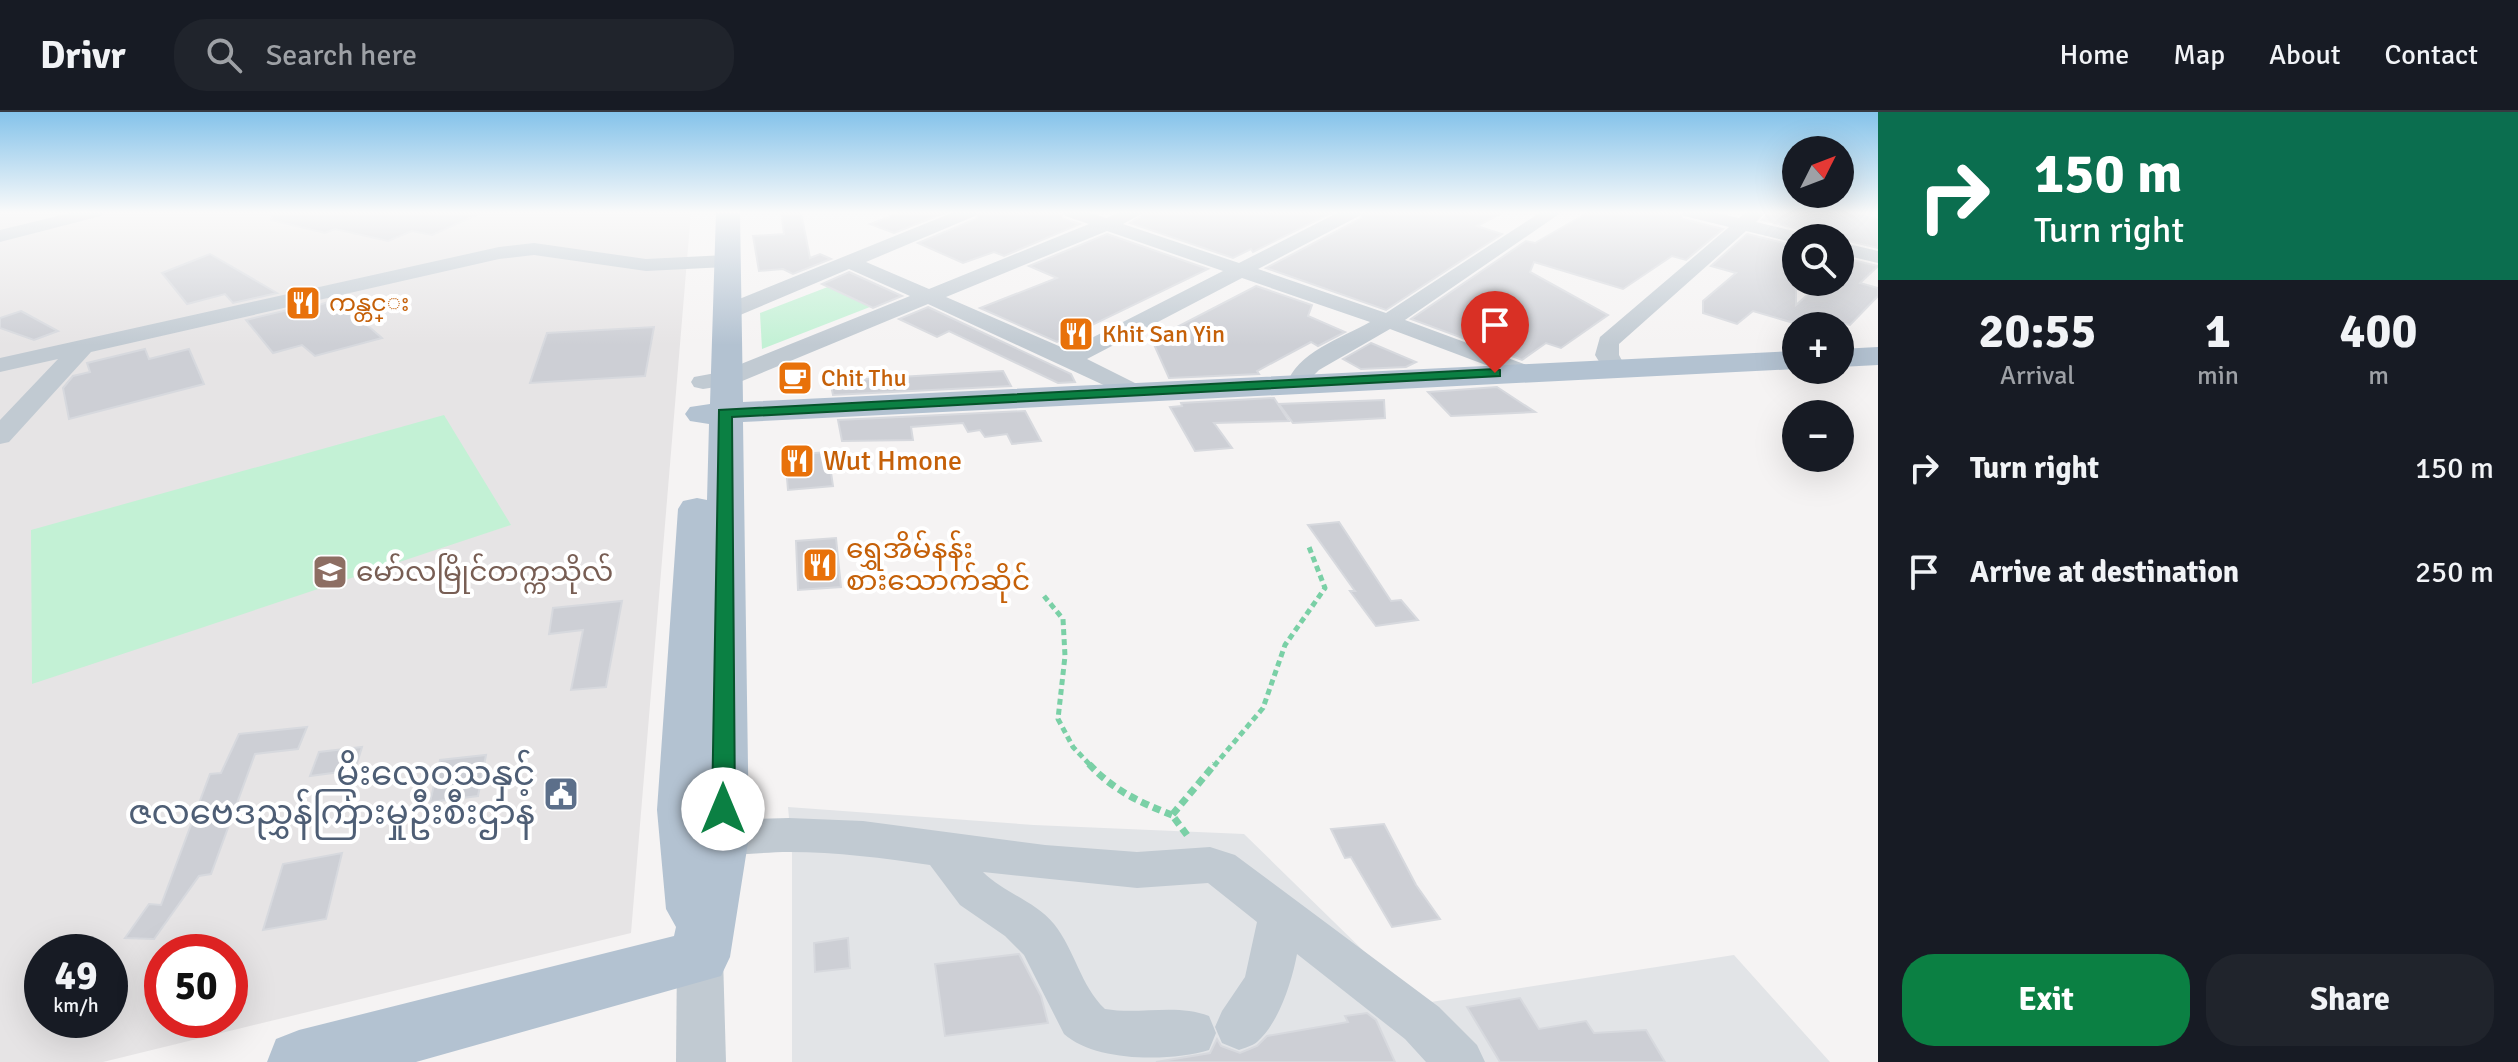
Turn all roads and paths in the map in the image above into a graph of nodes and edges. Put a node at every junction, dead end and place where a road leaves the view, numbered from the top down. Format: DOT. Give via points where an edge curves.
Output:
graph roads {
  1 [pos="484,256"];
  2 [pos="585,256"];
  3 [pos="715,256"];
  4 [pos="717,256"];
  5 [pos="863,256"];
  6 [pos="1028,256"];
  7 [pos="1195,256"];
  8 [pos="1266,256"];
  9 [pos="1486,256"];
  10 [pos="1706,256"];
  11 [pos="716,261"];
  12 [pos="850,262"];
  13 [pos="1237,271"];
  14 [pos="927,297"];
  15 [pos="725,313"];
  16 [pos="1388,321"];
  17 [pos="83,346"];
  18 [pos="0,357"];
  19 [pos="25,359"];
  20 [pos="1069,359"];
  21 [pos="1782,361"];
  22 [pos="0,365"];
  23 [pos="1614,368"];
  24 [pos="1523,372"];
  25 [pos="1299,385"];
  26 [pos="1136,393"];
  27 [pos="714,397"];
  28 [pos="0,436"];
  29 [pos="1309,547"];
  30 [pos="1044,596"];
  31 [pos="1172,815"];
  32 [pos="705,838"];
  33 [pos="943,849"];
  34 [pos="1210,865"];
  35 [pos="1280,914"];
  36 [pos="700,957"];
  37 [pos="1239,1027"];
  38 [pos="1192,1033"];
  39 [pos="299,1062"];
  40 [pos="701,1062"];
  41 [pos="1460,1062"];
  1 -- 17 [label="street"];
  2 -- 11 [label="street" via="646,265"];
  3 -- 11 [label="main road"];
  4 -- 11 [label="main road"];
  5 -- 12 [label="street"];
  6 -- 14 [label="street"];
  7 -- 13 [label="street"];
  8 -- 13 [label="street"];
  9 -- 16 [label="street"];
  10 -- 23 [label="street" via="1608,342"];
  11 -- 15 [label="main road"];
  11 -- 27 [label="main road"];
  12 -- 14 [label="street"];
  12 -- 15 [label="street"];
  13 -- 16 [label="street"];
  13 -- 20 [label="street"];
  14 -- 20 [label="street"];
  14 -- 27 [label="street"];
  15 -- 27 [label="main road"];
  16 -- 24 [label="street"];
  16 -- 25 [label="street" via="1311,365"];
  17 -- 19 [label="street"];
  17 -- 28 [label="street"];
  18 -- 19 [label="street"];
  19 -- 22 [label="street"];
  20 -- 26 [label="street"];
  21 -- 23 [label="main road"];
  23 -- 24 [label="main road"];
  24 -- 25 [label="main road"];
  25 -- 26 [label="main road"];
  26 -- 27 [label="main road"];
  27 -- 32 [label="main road"];
  29 -- 31 [label="path" via="1325,588 1285,645 1263,708"];
  30 -- 31 [label="path" via="1063,619 1058,719 1073,747 1105,781 1133,800"];
  31 -- 34 [label="path"];
  32 -- 33 [label="street" via="863,838"];
  32 -- 36 [label="main road"];
  33 -- 34 [label="street" via="1137,870"];
  33 -- 38 [label="street" via="963,881 1039,940 1089,1026 1105,1033"];
  34 -- 35 [label="street"];
  35 -- 37 [label="street" via="1275,963 1256,1007"];
  35 -- 41 [label="street" via="1422,1023"];
  36 -- 39 [label="main road"];
  36 -- 40 [label="street"];
}
